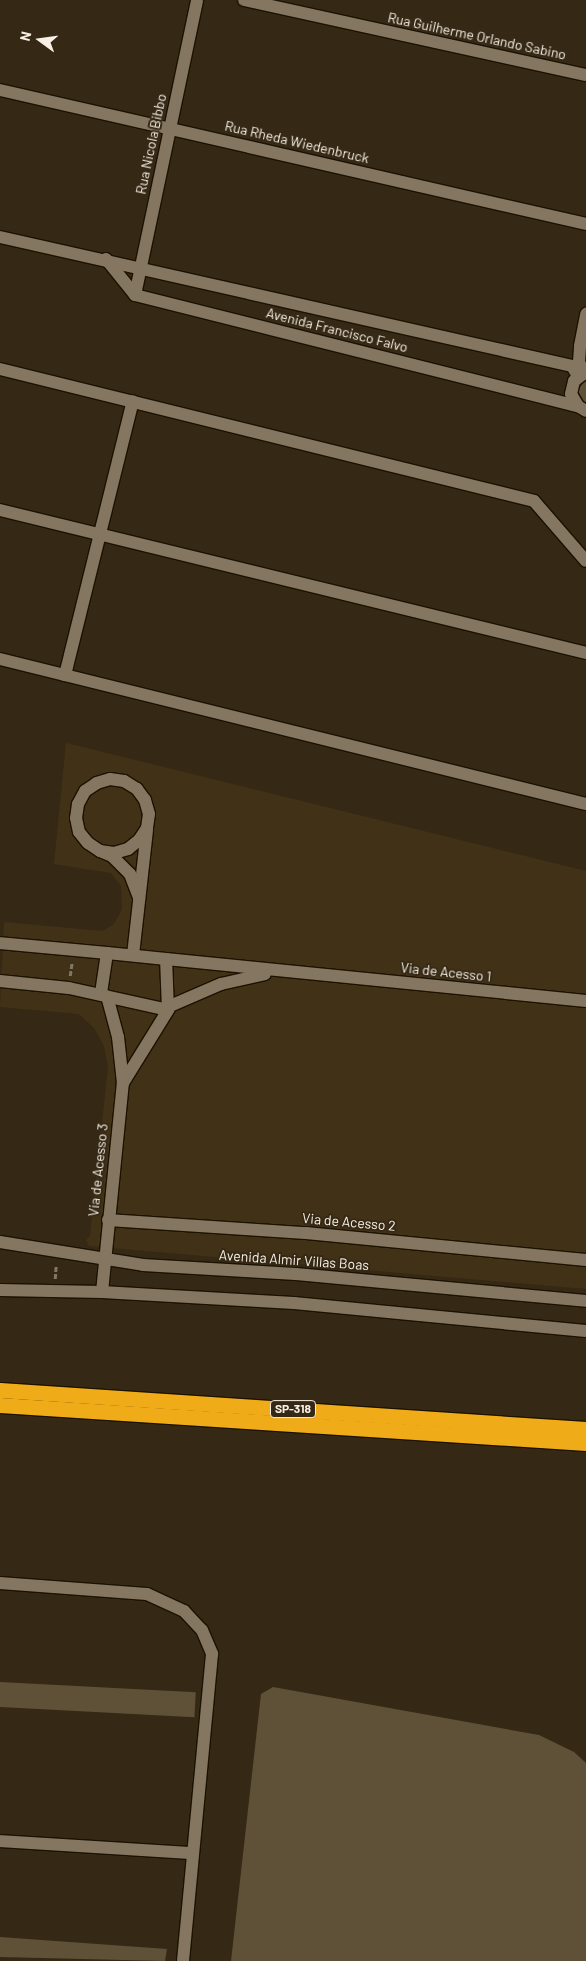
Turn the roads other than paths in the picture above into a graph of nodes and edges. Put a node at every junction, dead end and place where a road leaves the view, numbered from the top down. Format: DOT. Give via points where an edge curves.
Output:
graph roads {
  1 [pos="197,0"];
  2 [pos="244,0"];
  3 [pos="586,75"];
  4 [pos="0,90"];
  5 [pos="170,128"];
  6 [pos="586,224"];
  7 [pos="0,237"];
  8 [pos="106,259"];
  9 [pos="140,266"];
  10 [pos="135,295"];
  11 [pos="586,320"];
  12 [pos="0,369"];
  13 [pos="583,373"];
  14 [pos="133,401"];
  15 [pos="582,409"];
  16 [pos="0,510"];
  17 [pos="101,535"];
  18 [pos="586,561"];
  19 [pos="586,653"];
  20 [pos="0,659"];
  21 [pos="65,676"];
  22 [pos="586,804"];
  23 [pos="147,828"];
  24 [pos="100,851"];
  25 [pos="139,898"];
  26 [pos="0,943"];
  27 [pos="107,953"];
  28 [pos="133,955"];
  29 [pos="166,959"];
  30 [pos="302,973"];
  31 [pos="0,981"];
  32 [pos="104,995"];
  33 [pos="586,1001"];
  34 [pos="169,1008"];
  35 [pos="123,1083"];
  36 [pos="108,1220"];
  37 [pos="0,1242"];
  38 [pos="104,1260"];
  39 [pos="586,1260"];
  40 [pos="0,1290"];
  41 [pos="102,1292"];
  42 [pos="586,1301"];
  43 [pos="586,1331"];
  44 [pos="0,1390"];
  45 [pos="0,1405"];
  46 [pos="586,1429"];
  47 [pos="586,1443"];
  48 [pos="0,1583"];
  49 [pos="0,1841"];
  50 [pos="192,1853"];
  51 [pos="183,1961"];
  1 -- 5 [label="street, Rua Nicola Bibbo"];
  2 -- 3 [label="street, Rua Guilherme Orlando Sabino"];
  4 -- 5 [label="street, Rua Rheda Wiedenbruck"];
  5 -- 6 [label="street, Rua Rheda Wiedenbruck"];
  5 -- 9 [label="street, Rua Nicola Bibbo"];
  7 -- 8 [label="street, Avenida Francisco Falvo"];
  8 -- 9 [label="street, Avenida Francisco Falvo"];
  8 -- 10 [label="street"];
  9 -- 10 [label="street, Rua Nicola Bibbo"];
  9 -- 13 [label="street, Avenida Francisco Falvo" via="572,366"];
  10 -- 15 [label="street, Avenida Francisco Falvo"];
  11 -- 13 [label="street" via="579,362"];
  12 -- 14 [label="street"];
  13 -- 15 [label="street" via="572,394"];
  14 -- 17 [label="street"];
  14 -- 18 [label="street" via="534,501"];
  16 -- 17 [label="street"];
  17 -- 19 [label="street"];
  17 -- 21 [label="street"];
  20 -- 21 [label="street"];
  21 -- 22 [label="street"];
  23 -- 24 [label="street" via="140,840 128,849 114,853"];
  23 -- 24 [label="street" via="149,814 137,788 124,781 110,779 96,783 78,804 76,818 80,832"];
  23 -- 25 [label="street"];
  24 -- 25 [label="street" via="126,869"];
  25 -- 28 [label="street"];
  26 -- 27 [label="street"];
  27 -- 28 [label="street"];
  27 -- 32 [label="street"];
  28 -- 29 [label="street"];
  29 -- 30 [label="street"];
  29 -- 34 [label="street"];
  30 -- 33 [label="street, Via de Acesso 1"];
  30 -- 34 [label="street" via="247,976"];
  31 -- 32 [label="street"];
  32 -- 34 [label="street"];
  32 -- 35 [label="street" via="118,1037"];
  34 -- 35 [label="street"];
  35 -- 36 [label="street, Via de Acesso 3"];
  36 -- 38 [label="street, Via de Acesso 3"];
  36 -- 39 [label="street, Via de Acesso 2" via="306,1233"];
  37 -- 38 [label="street, Avenida Almir Villas Boas"];
  38 -- 41 [label="street, Via de Acesso 3"];
  38 -- 42 [label="street, Avenida Almir Villas Boas"];
  40 -- 41 [label="street"];
  41 -- 43 [label="street" via="294,1303"];
  44 -- 46 [label="highway, SP-318"];
  45 -- 47 [label="highway, SP-318"];
  48 -- 50 [label="street" via="147,1594 184,1611 202,1630 212,1654"];
  49 -- 50 [label="street"];
  50 -- 51 [label="street"];
}
